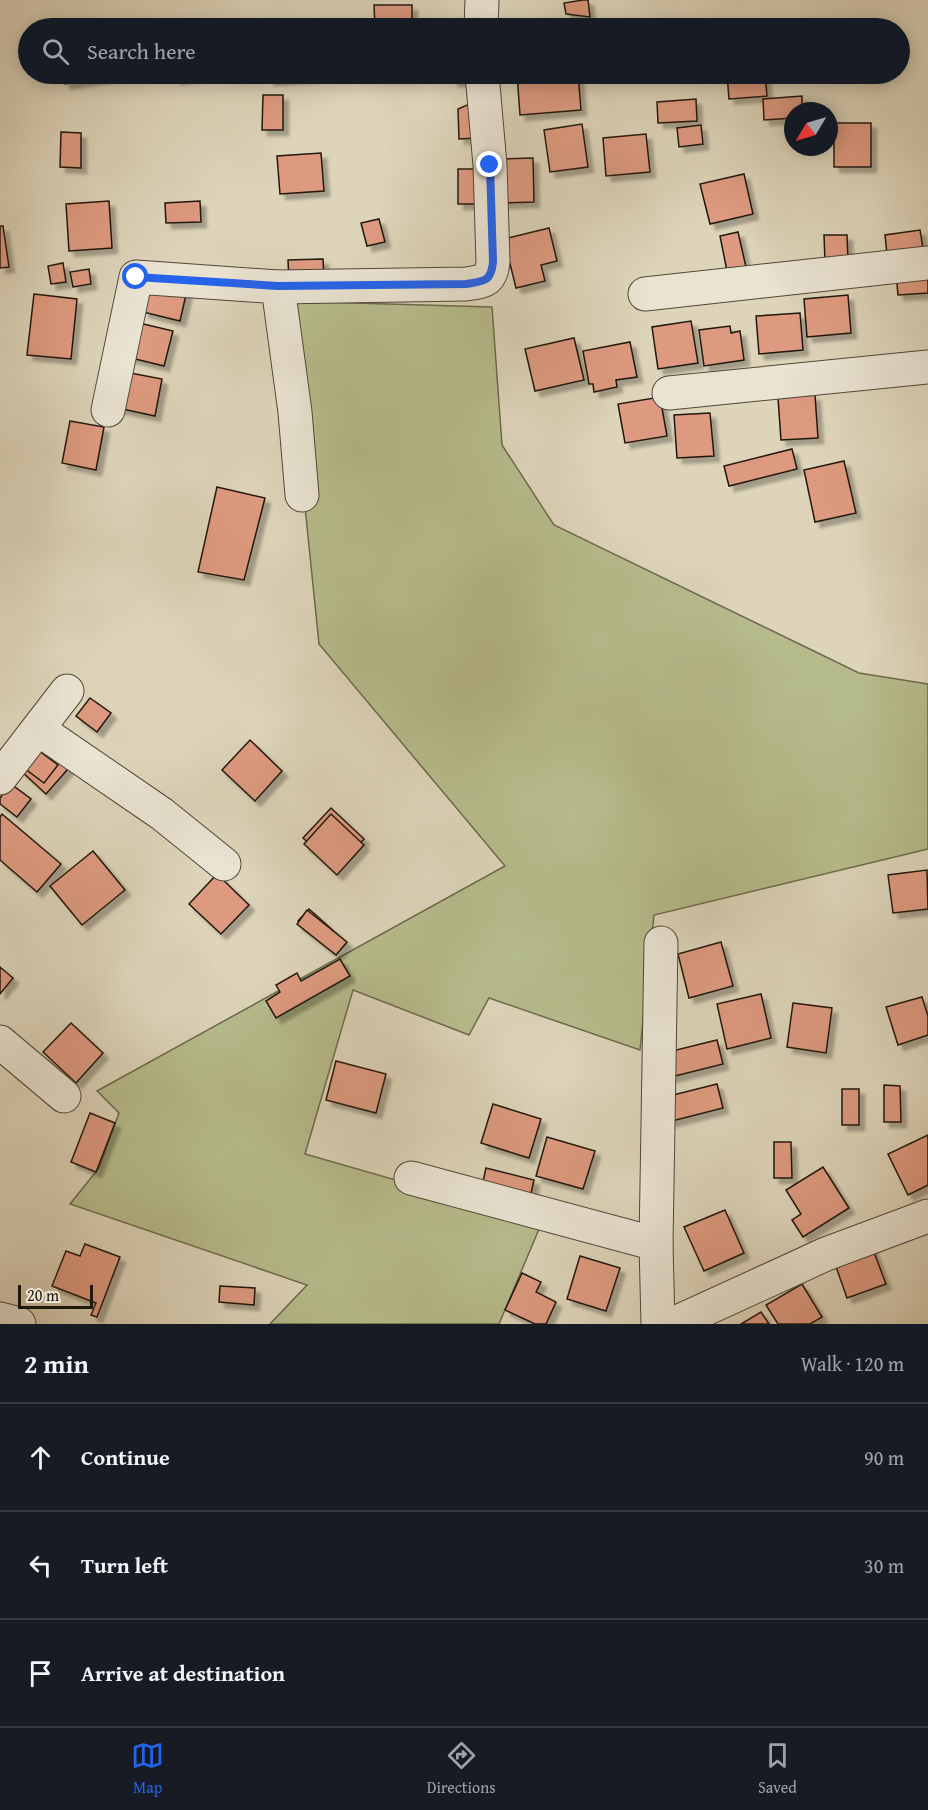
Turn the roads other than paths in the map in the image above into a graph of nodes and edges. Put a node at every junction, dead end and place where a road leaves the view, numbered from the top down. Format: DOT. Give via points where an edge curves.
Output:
graph roads {
  1 [pos="482,0"];
  2 [pos="481,18"];
  3 [pos="483,84"];
  4 [pos="928,263"];
  5 [pos="278,286"];
  6 [pos="645,294"];
  7 [pos="928,367"];
  8 [pos="669,393"];
  9 [pos="108,410"];
  10 [pos="302,495"];
  11 [pos="67,691"];
  12 [pos="38,729"];
  13 [pos="0,778"];
  14 [pos="224,864"];
  15 [pos="661,943"];
  16 [pos="0,1042"];
  17 [pos="64,1096"];
  18 [pos="411,1178"];
  19 [pos="928,1216"];
  20 [pos="656,1244"];
  21 [pos="0,1319"];
  22 [pos="19,1324"];
  23 [pos="658,1324"];
  24 [pos="673,1324"];
  1 -- 2 [label="street"];
  3 -- 5 [label="street" via="493,262 487,280 466,284"];
  4 -- 6 [label="street"];
  5 -- 9 [label="street" via="136,277"];
  5 -- 10 [label="street"];
  7 -- 8 [label="street"];
  11 -- 12 [label="street"];
  12 -- 13 [label="street"];
  12 -- 14 [label="street" via="162,814"];
  15 -- 20 [label="street"];
  16 -- 17 [label="street"];
  18 -- 20 [label="street"];
  19 -- 24 [label="street" via="826,1254"];
  20 -- 23 [label="street"];
  21 -- 22 [label="street"];
}
